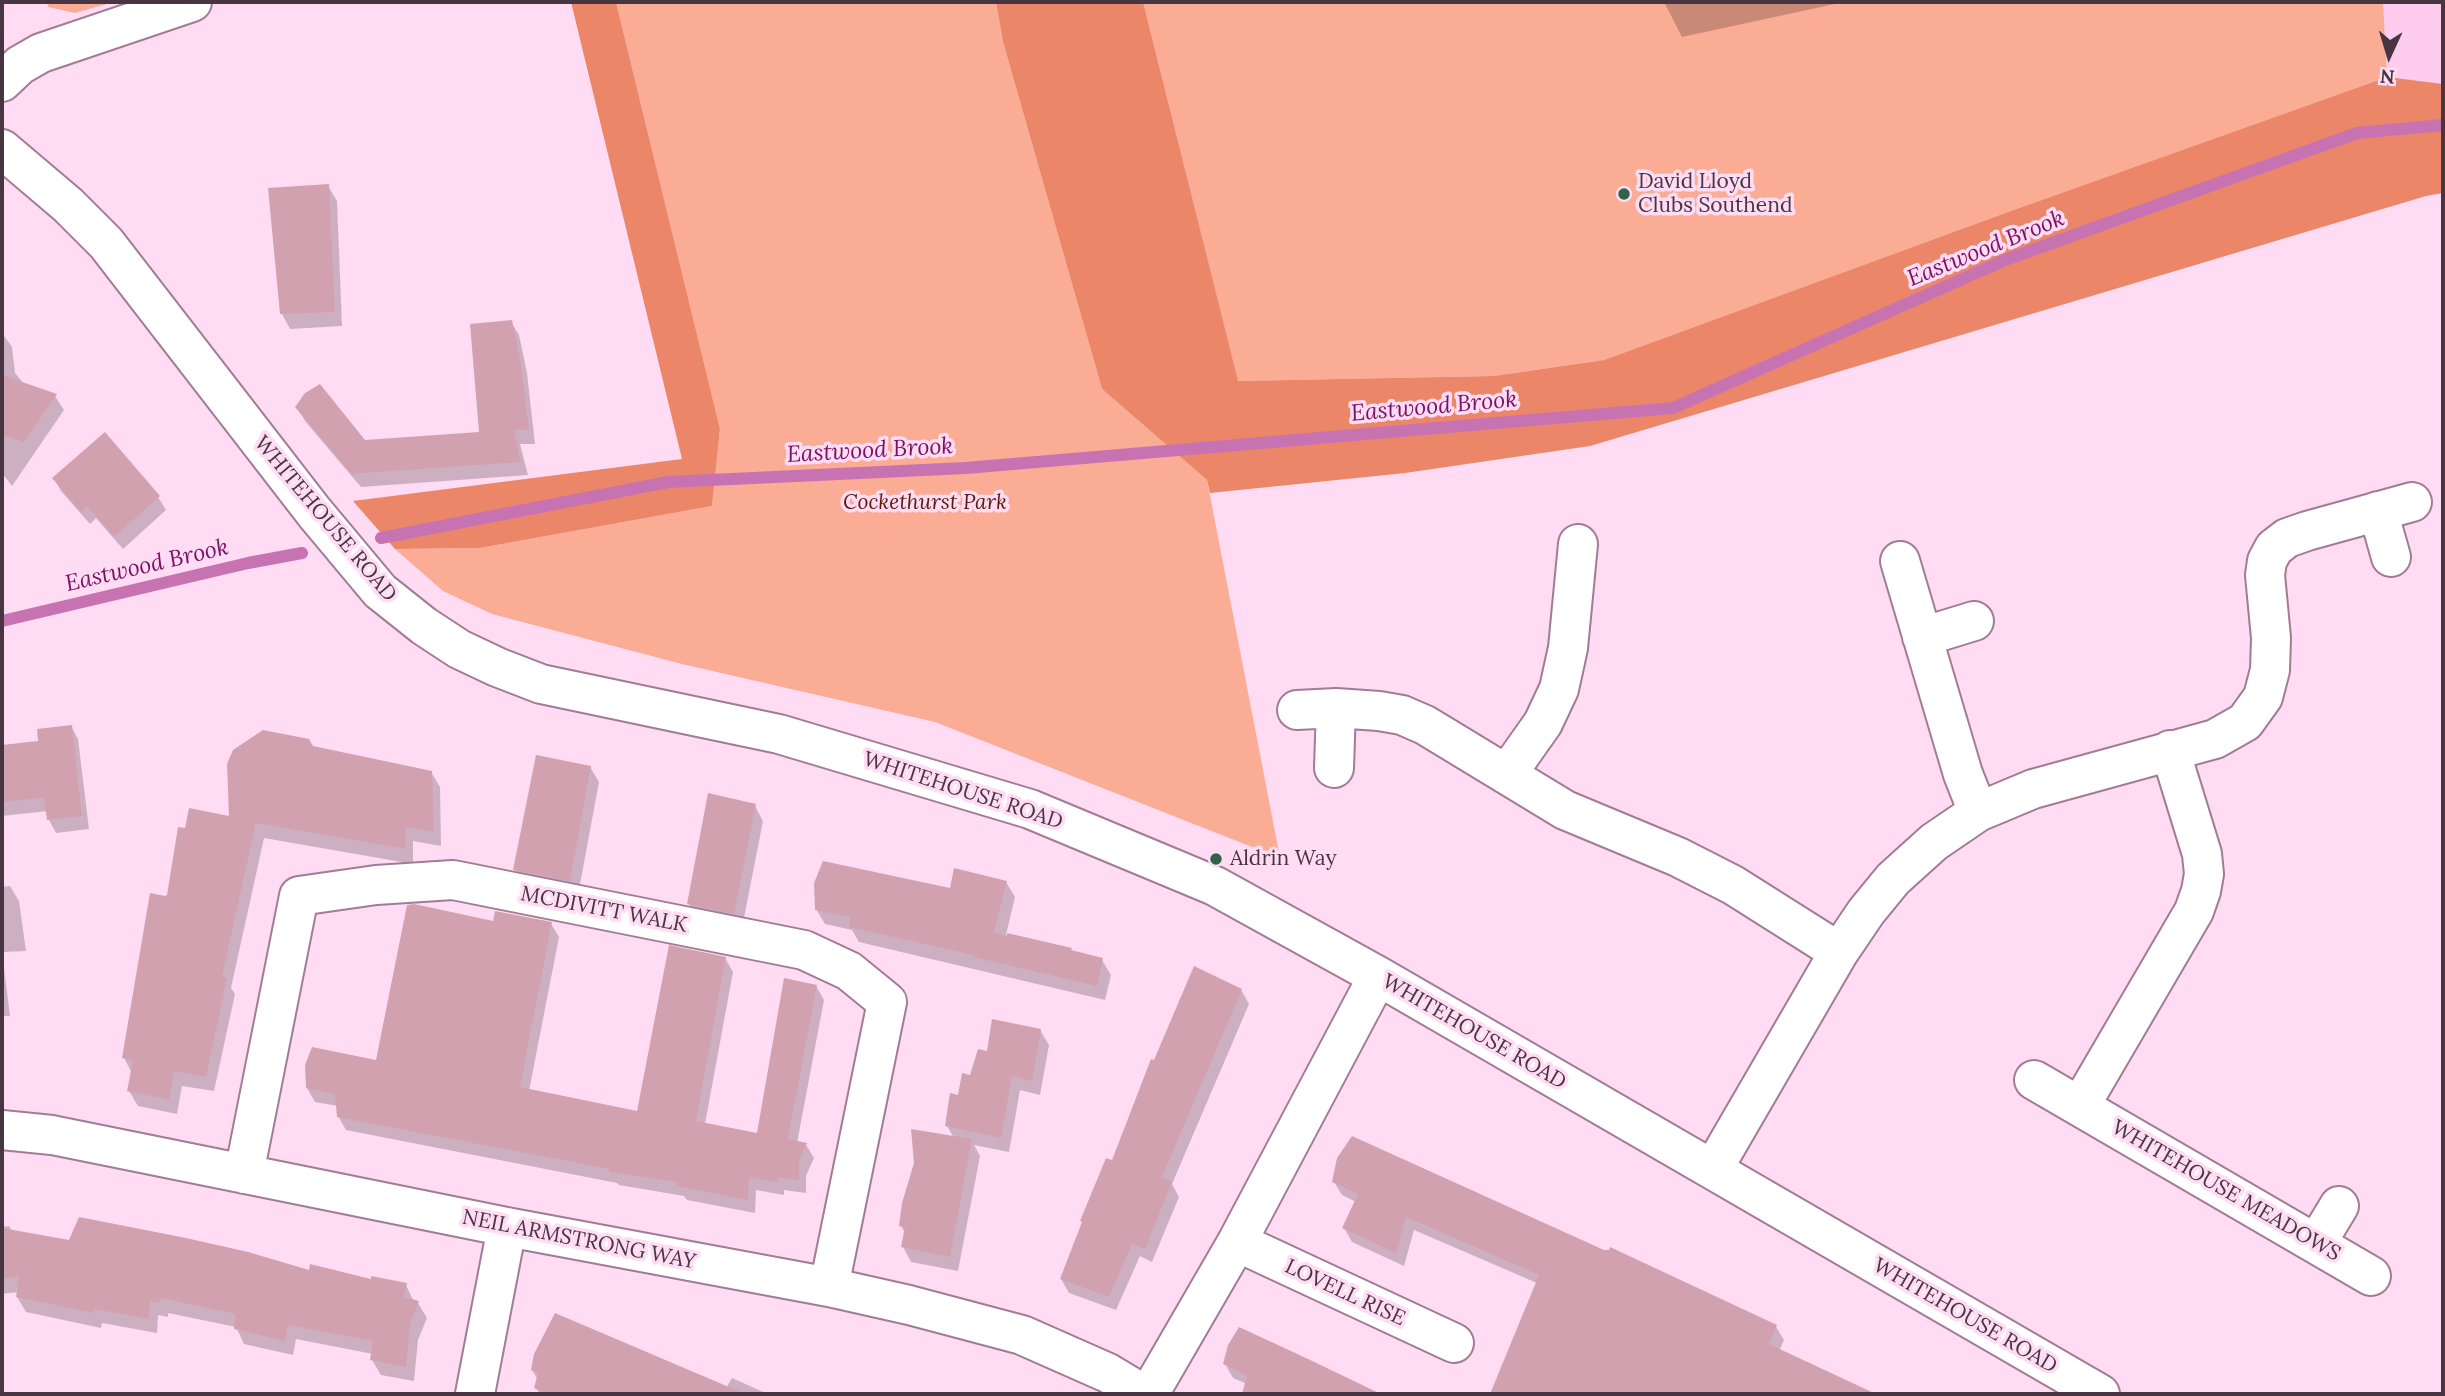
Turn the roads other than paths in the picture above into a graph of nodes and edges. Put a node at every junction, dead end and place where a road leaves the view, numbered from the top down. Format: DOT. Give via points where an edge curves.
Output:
graph roads {
  1 [pos="192,2"];
  2 [pos="2,82"];
  3 [pos="2,149"];
  4 [pos="1578,544"];
  5 [pos="2391,557"];
  6 [pos="1900,561"];
  7 [pos="1974,621"];
  8 [pos="1922,637"];
  9 [pos="1336,708"];
  10 [pos="1297,710"];
  11 [pos="2170,750"];
  12 [pos="1334,768"];
  13 [pos="1507,774"];
  14 [pos="1978,812"];
  15 [pos="1839,952"];
  16 [pos="1378,976"];
  17 [pos="2035,1080"];
  18 [pos="2080,1107"];
  19 [pos="2,1130"];
  20 [pos="1713,1169"];
  21 [pos="244,1174"];
  22 [pos="2339,1206"];
  23 [pos="507,1227"];
  24 [pos="1237,1242"];
  25 [pos="2316,1244"];
  26 [pos="2371,1276"];
  27 [pos="828,1287"];
  28 [pos="1454,1343"];
  29 [pos="475,1394"];
  30 [pos="1143,1394"];
  31 [pos="1149,1394"];
  32 [pos="2100,1394"];
  1 -- 2 [label="street" via="41,53"];
  3 -- 16 [label="street, WHITEHOUSE ROAD" via="106,243 380,591 459,649 541,684 779,734 1030,809 1215,886"];
  4 -- 13 [label="street" via="1568,648 1559,689 1543,723"];
  5 -- 11 [label="street" via="2395,506 2307,531 2274,548 2265,575 2271,638 2263,697 2235,728 2215,739"];
  6 -- 8 [label="street"];
  7 -- 8 [label="street"];
  8 -- 14 [label="street"];
  9 -- 10 [label="street"];
  9 -- 12 [label="street"];
  9 -- 13 [label="street" via="1402,715"];
  11 -- 14 [label="street" via="2033,789"];
  11 -- 18 [label="street" via="2202,854 2201,891 2194,911"];
  13 -- 15 [label="street" via="1565,810 1732,885"];
  14 -- 15 [label="street" via="1934,842 1893,879"];
  15 -- 20 [label="street"];
  16 -- 20 [label="street, WHITEHOUSE ROAD"];
  16 -- 24 [label="street"];
  17 -- 18 [label="street, WHITEHOUSE MEADOWS"];
  18 -- 25 [label="street, WHITEHOUSE MEADOWS"];
  19 -- 21 [label="street, NEIL ARMSTRONG WAY" via="52,1135"];
  20 -- 32 [label="street, WHITEHOUSE ROAD"];
  21 -- 23 [label="street, NEIL ARMSTRONG WAY"];
  21 -- 27 [label="street, MCDIVITT WALK" via="299,895 453,880 804,950 849,971 887,1002"];
  22 -- 25 [label="street"];
  23 -- 27 [label="street, NEIL ARMSTRONG WAY"];
  23 -- 29 [label="street"];
  24 -- 28 [label="street, LOVELL RISE"];
  24 -- 31 [label="street"];
  25 -- 26 [label="street, WHITEHOUSE MEADOWS"];
  27 -- 30 [label="street, NEIL ARMSTRONG WAY" via="1022,1335 1108,1373"];
}
